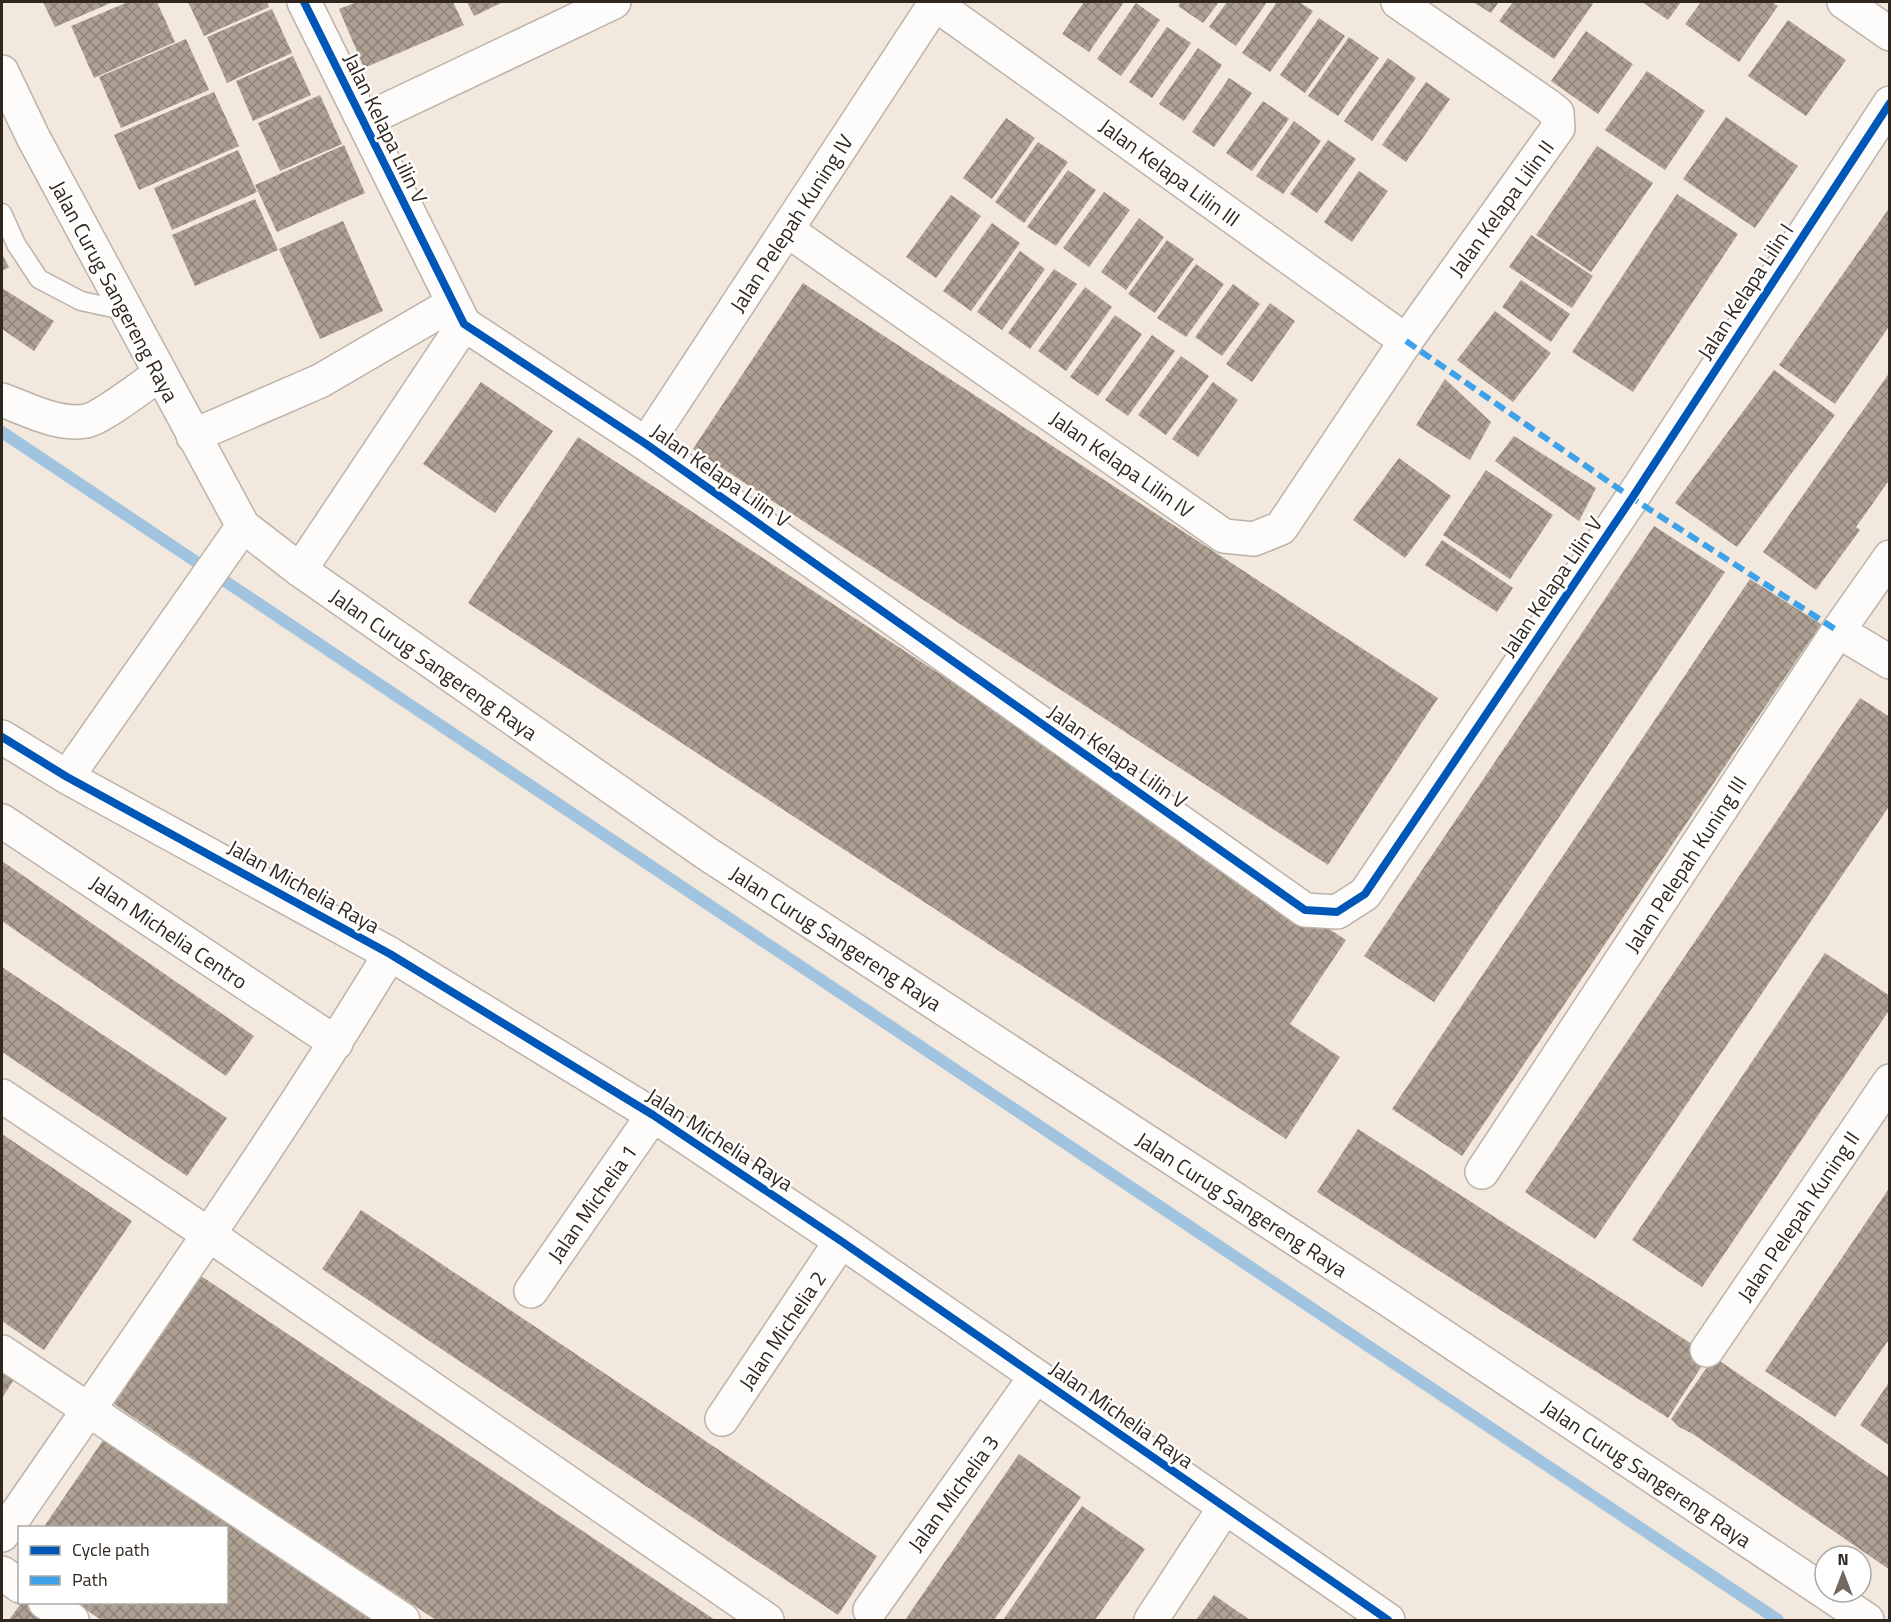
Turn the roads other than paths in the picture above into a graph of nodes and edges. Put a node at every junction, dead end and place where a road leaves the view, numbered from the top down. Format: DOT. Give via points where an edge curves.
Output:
graph roads {
  1 [pos="304,2"];
  2 [pos="935,2"];
  3 [pos="1398,2"];
  4 [pos="1844,2"];
  5 [pos="608,3"];
  6 [pos="1890,34"];
  7 [pos="2,72"];
  8 [pos="1890,103"];
  9 [pos="363,122"];
  10 [pos="2,213"];
  11 [pos="787,230"];
  12 [pos="127,311"];
  13 [pos="458,314"];
  14 [pos="1406,341"];
  15 [pos="160,374"];
  16 [pos="2,400"];
  17 [pos="194,436"];
  18 [pos="646,444"];
  19 [pos="1632,498"];
  20 [pos="235,537"];
  21 [pos="1890,556"];
  22 [pos="300,570"];
  23 [pos="1838,632"];
  24 [pos="1890,662"];
  25 [pos="2,737"];
  26 [pos="67,777"];
  27 [pos="2,821"];
  28 [pos="390,954"];
  29 [pos="336,1043"];
  30 [pos="1890,1081"];
  31 [pos="2,1096"];
  32 [pos="653,1115"];
  33 [pos="1482,1172"];
  34 [pos="208,1234"];
  35 [pos="842,1242"];
  36 [pos="531,1290"];
  37 [pos="1707,1350"];
  38 [pos="2,1352"];
  39 [pos="1036,1376"];
  40 [pos="87,1411"];
  41 [pos="722,1419"];
  42 [pos="1225,1507"];
  43 [pos="2,1535"];
  44 [pos="2,1573"];
  45 [pos="18,1585"];
  46 [pos="48,1604"];
  47 [pos="870,1610"];
  48 [pos="72,1620"];
  49 [pos="403,1620"];
  50 [pos="767,1620"];
  51 [pos="1151,1620"];
  52 [pos="1388,1620"];
  53 [pos="1867,1620"];
  1 -- 9 [label="street, Jalan Kelapa Lilin V"];
  2 -- 11 [label="street, Jalan Pelepah Kuning IV"];
  2 -- 14 [label="street, Jalan Kelapa Lilin III"];
  3 -- 14 [label="street, Jalan Kelapa Lilin II" via="1547,105 1557,113 1558,128"];
  4 -- 6 [label="street"];
  5 -- 9 [label="street"];
  7 -- 12 [label="street, Jalan Curug Sangereng Raya"];
  8 -- 19 [label="street, Jalan Kelapa Lilin I"];
  9 -- 13 [label="street, Jalan Kelapa Lilin V"];
  10 -- 12 [label="lane" via="39,279 81,301"];
  11 -- 14 [label="street, Jalan Kelapa Lilin IV" via="1224,536 1254,538 1281,528"];
  11 -- 18 [label="street, Jalan Pelepah Kuning IV"];
  12 -- 15 [label="street, Jalan Curug Sangereng Raya"];
  13 -- 17 [label="street"];
  13 -- 18 [label="street, Jalan Kelapa Lilin V"];
  13 -- 22 [label="street"];
  15 -- 16 [label="street" via="88,421 62,421"];
  15 -- 17 [label="street, Jalan Curug Sangereng Raya"];
  17 -- 20 [label="street, Jalan Curug Sangereng Raya"];
  18 -- 19 [label="street, Jalan Kelapa Lilin V" via="1305,910 1337,912 1365,894"];
  20 -- 22 [label="street, Jalan Curug Sangereng Raya"];
  20 -- 26 [label="street"];
  21 -- 23 [label="street, Jalan Pelepah Kuning III"];
  22 -- 53 [label="street, Jalan Curug Sangereng Raya" via="706,853 1389,1300"];
  23 -- 24 [label="street"];
  23 -- 33 [label="street, Jalan Pelepah Kuning III"];
  25 -- 26 [label="street, Jalan Michelia Raya"];
  26 -- 28 [label="street, Jalan Michelia Raya"];
  27 -- 29 [label="street, Jalan Michelia Centro"];
  28 -- 29 [label="street"];
  28 -- 32 [label="street, Jalan Michelia Raya"];
  29 -- 34 [label="street"];
  30 -- 37 [label="street, Jalan Pelepah Kuning II"];
  31 -- 34 [label="street"];
  32 -- 35 [label="street, Jalan Michelia Raya"];
  32 -- 36 [label="street, Jalan Michelia 1"];
  34 -- 40 [label="street"];
  34 -- 50 [label="street"];
  35 -- 39 [label="street, Jalan Michelia Raya"];
  35 -- 41 [label="street, Jalan Michelia 2"];
  38 -- 40 [label="street"];
  39 -- 42 [label="street, Jalan Michelia Raya"];
  39 -- 47 [label="street, Jalan Michelia 3"];
  40 -- 43 [label="street"];
  40 -- 49 [label="street"];
  42 -- 51 [label="street"];
  42 -- 52 [label="street, Jalan Michelia Raya"];
  44 -- 45 [label="street"];
  46 -- 48 [label="street"];
}
